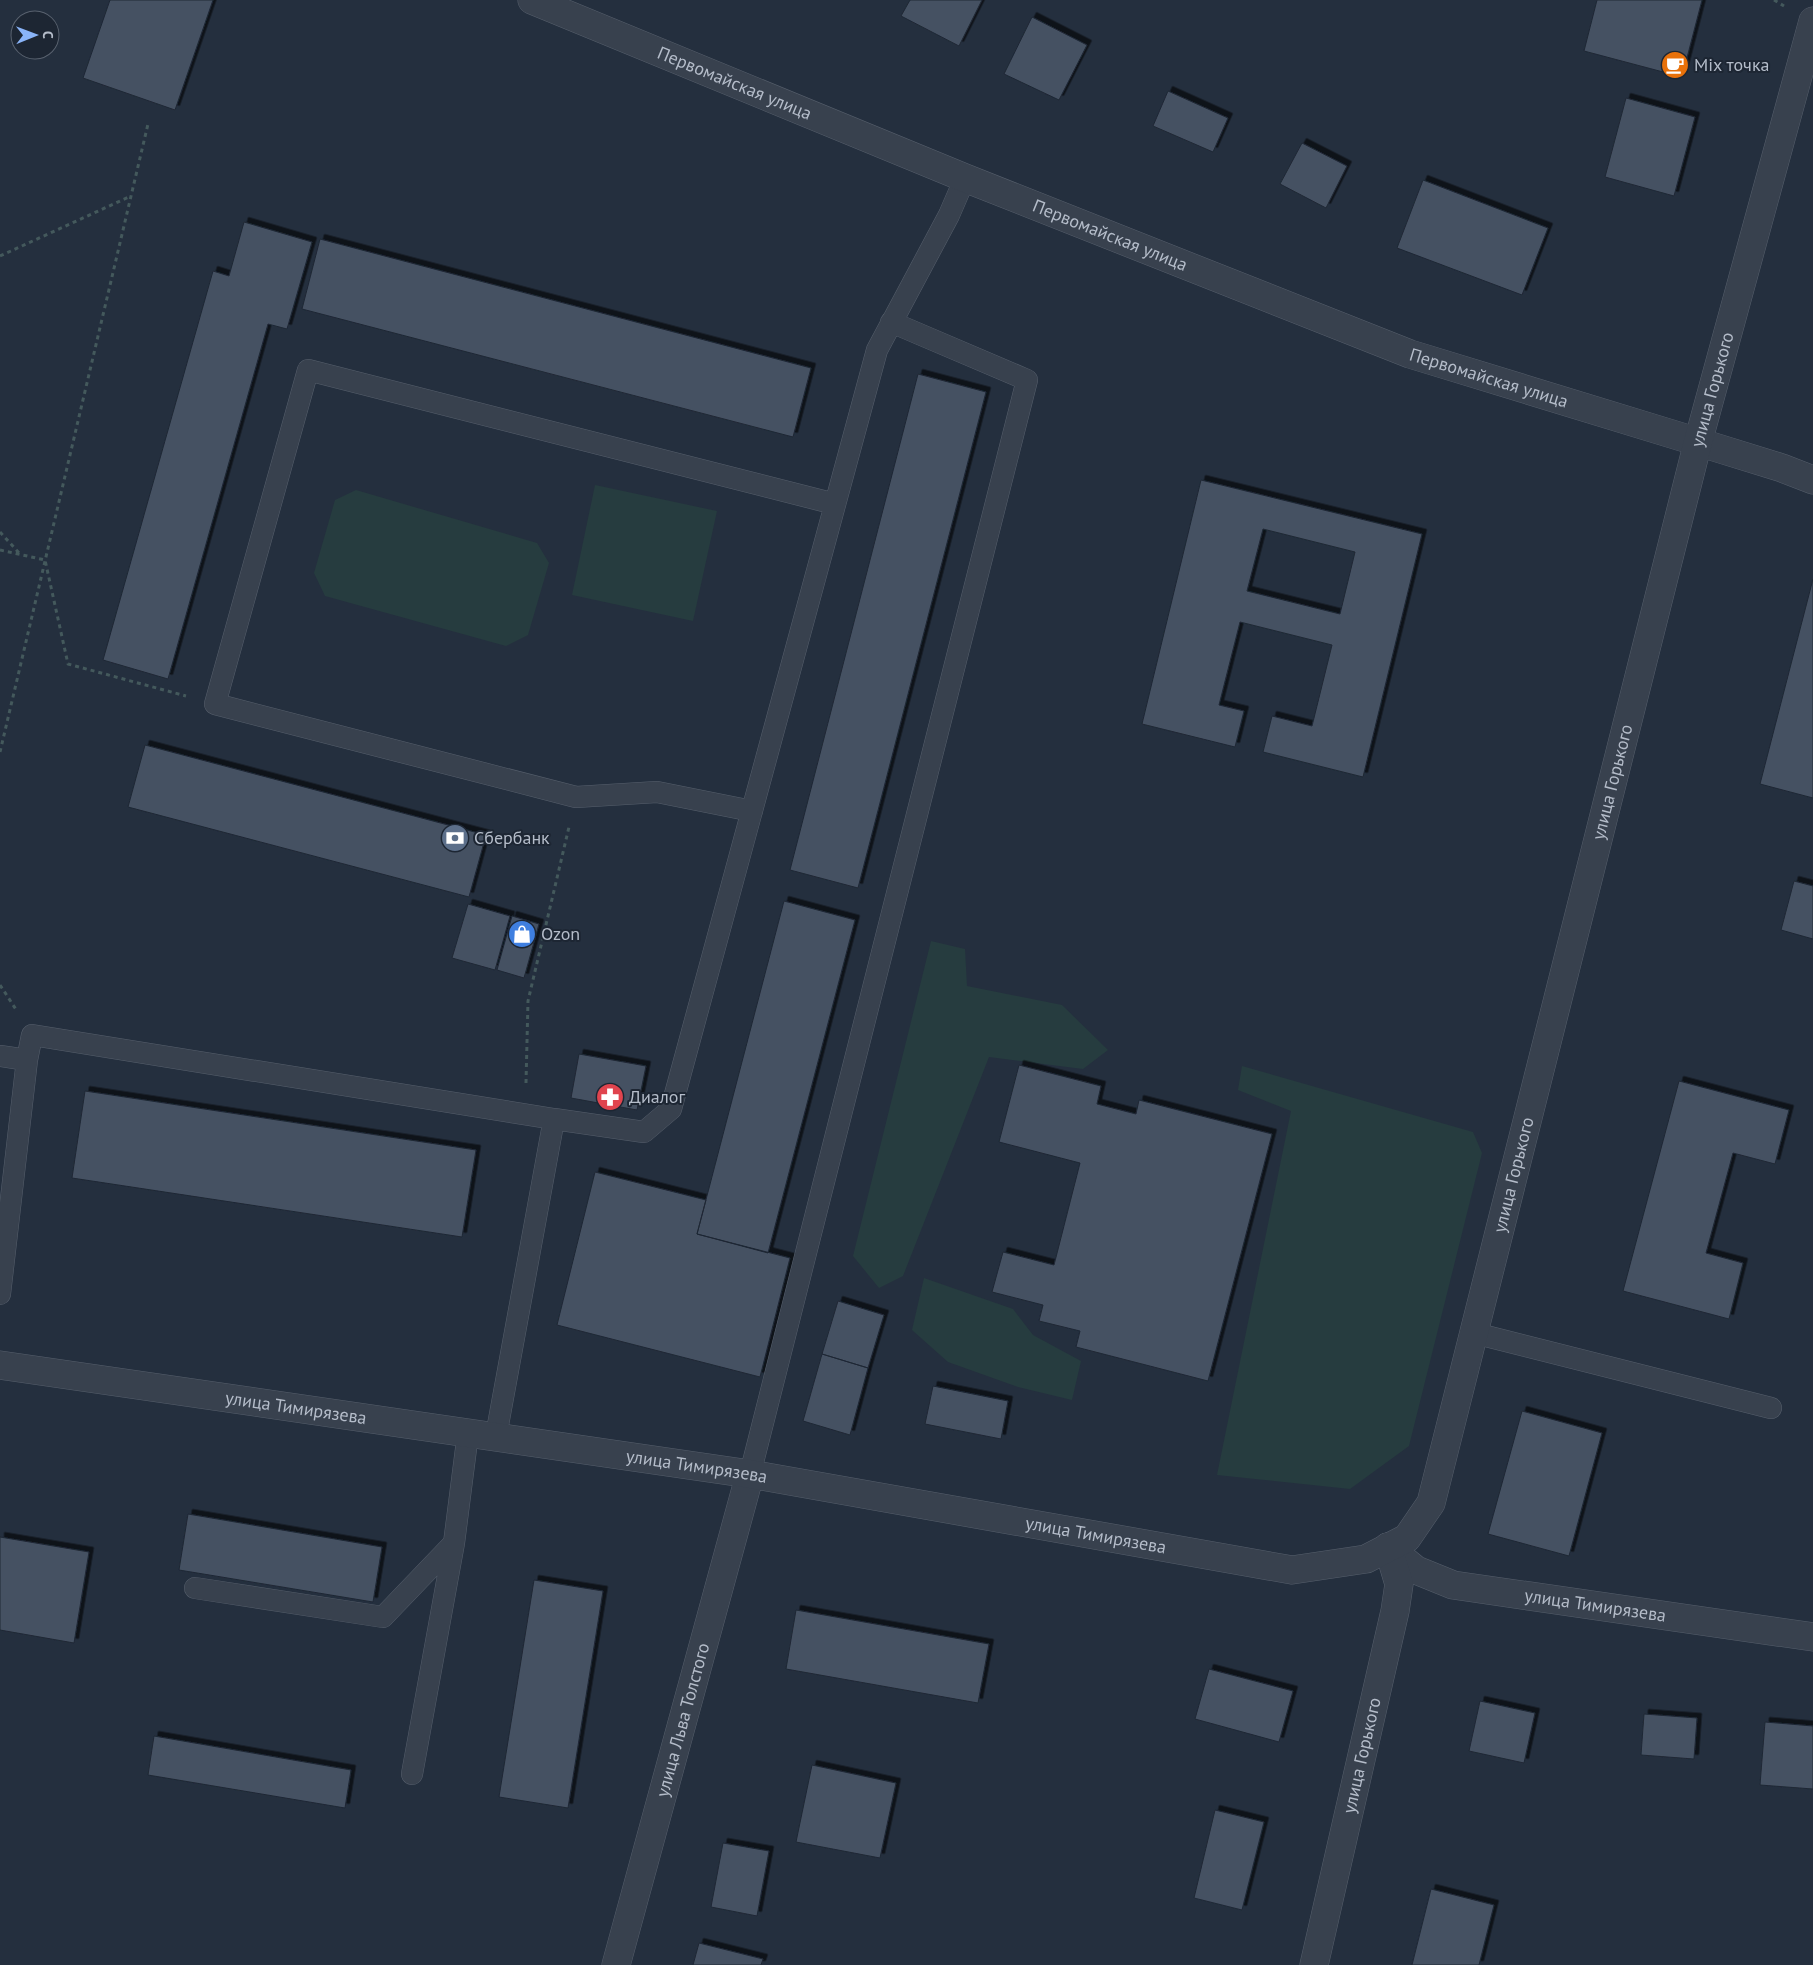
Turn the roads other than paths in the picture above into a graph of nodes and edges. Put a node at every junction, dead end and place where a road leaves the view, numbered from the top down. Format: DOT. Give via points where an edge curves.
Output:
graph roads {
  1 [pos="532,0"];
  2 [pos="1813,22"];
  3 [pos="965,178"];
  4 [pos="891,322"];
  5 [pos="1698,442"];
  6 [pos="1813,480"];
  7 [pos="835,504"];
  8 [pos="752,811"];
  9 [pos="0,1056"];
  10 [pos="28,1060"];
  11 [pos="554,1119"];
  12 [pos="0,1294"];
  13 [pos="1474,1333"];
  14 [pos="0,1365"];
  15 [pos="1771,1408"];
  16 [pos="468,1433"];
  17 [pos="496,1436"];
  18 [pos="750,1474"];
  19 [pos="454,1543"];
  20 [pos="1397,1543"];
  21 [pos="195,1588"];
  22 [pos="1813,1637"];
  23 [pos="412,1774"];
  24 [pos="616,1965"];
  25 [pos="1314,1965"];
  1 -- 3 [label="street, Первомайская улица"];
  2 -- 5 [label="street, улица Горького"];
  3 -- 4 [label="lane" via="949,215"];
  3 -- 5 [label="street, Первомайская улица" via="1410,354"];
  4 -- 7 [label="lane" via="877,350"];
  4 -- 18 [label="lane" via="1027,380"];
  5 -- 6 [label="street, Первомайская улица"];
  5 -- 13 [label="street, улица Горького"];
  7 -- 8 [label="lane"];
  7 -- 8 [label="lane" via="308,370 215,704 576,797 657,792"];
  8 -- 11 [label="lane" via="671,1109 644,1132"];
  9 -- 10 [label="lane"];
  10 -- 11 [label="lane" via="32,1035"];
  10 -- 12 [label="lane"];
  11 -- 17 [label="lane"];
  13 -- 15 [label="lane"];
  13 -- 20 [label="street, улица Горького" via="1431,1503"];
  14 -- 16 [label="street, улица Тимирязева"];
  16 -- 17 [label="street, улица Тимирязева"];
  16 -- 19 [label="lane"];
  17 -- 18 [label="street, улица Тимирязева"];
  18 -- 20 [label="street, улица Тимирязева" via="1292,1570 1366,1560"];
  18 -- 24 [label="street, улица Льва Толстого"];
  19 -- 21 [label="lane" via="383,1616"];
  19 -- 23 [label="lane"];
  20 -- 22 [label="street, улица Тимирязева" via="1416,1570 1453,1585"];
  20 -- 25 [label="street, улица Горького" via="1399,1584 1395,1611"];
}
